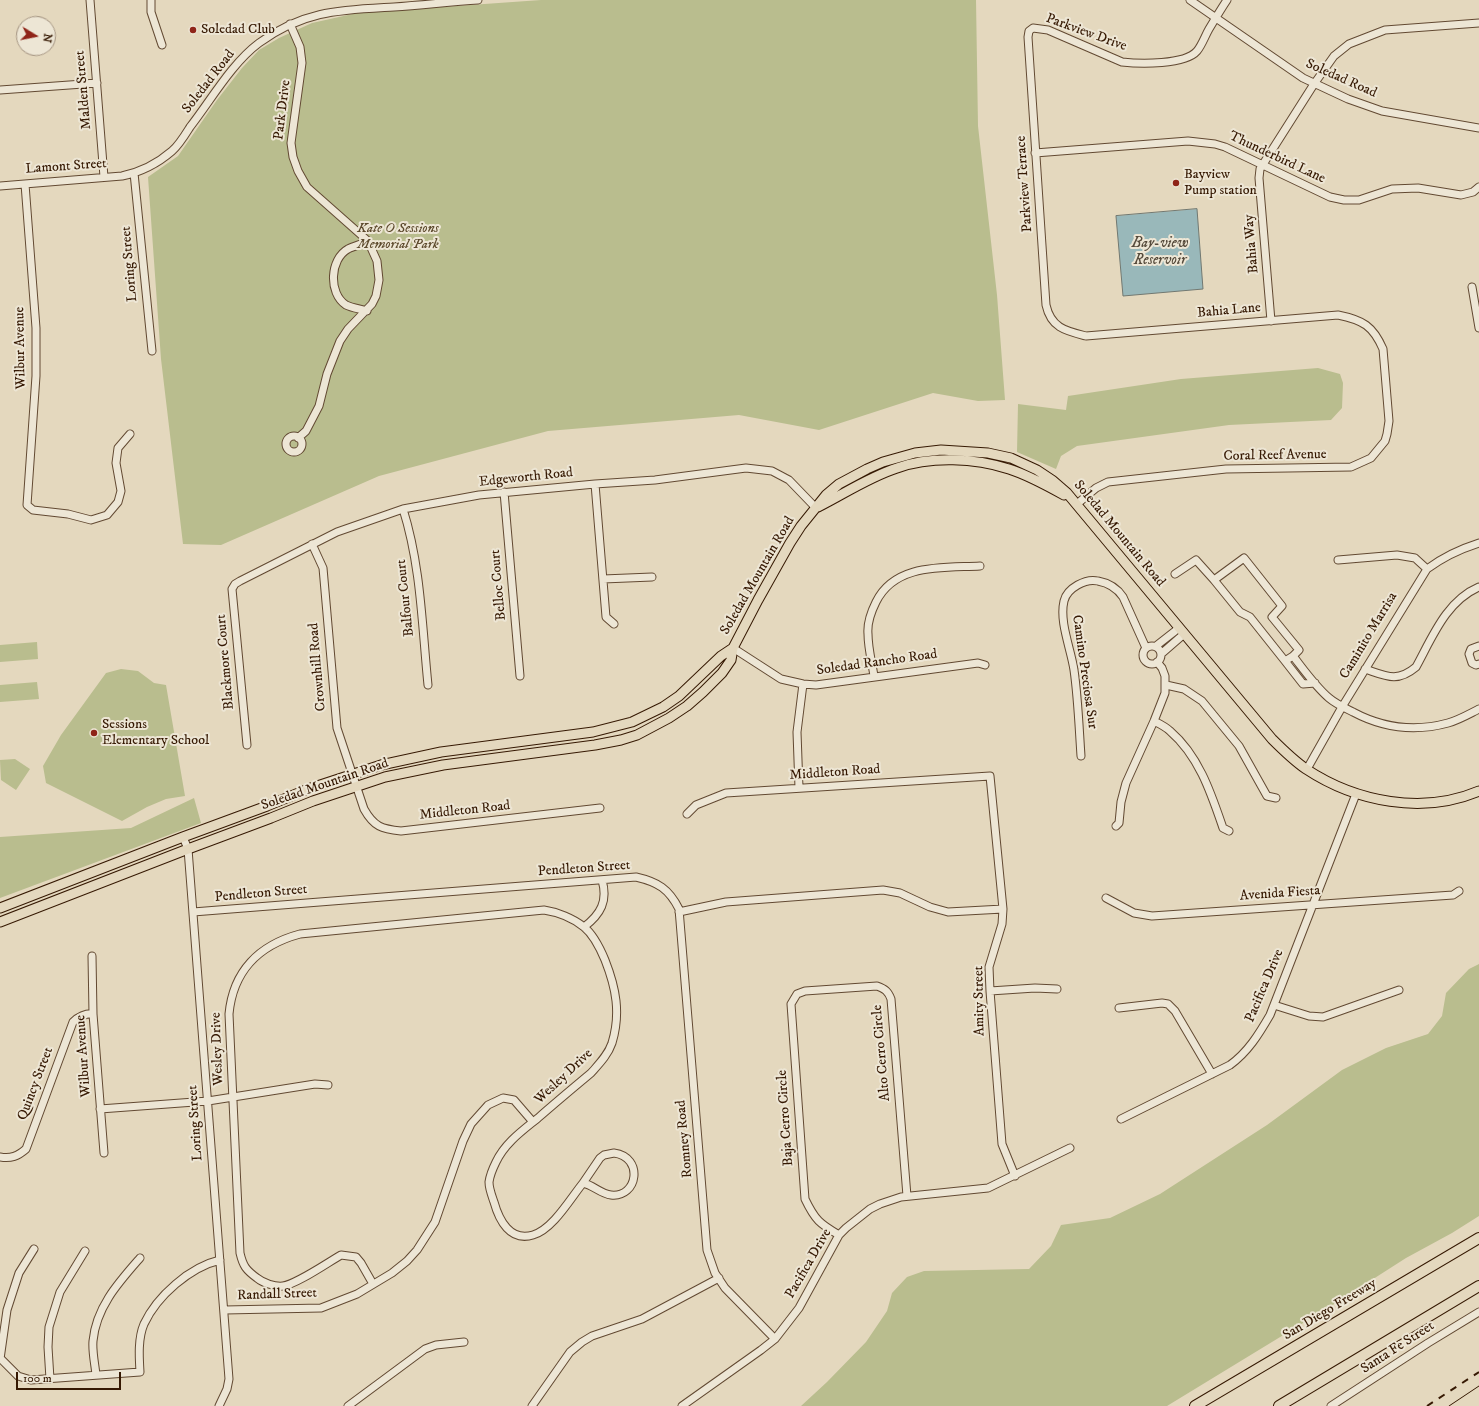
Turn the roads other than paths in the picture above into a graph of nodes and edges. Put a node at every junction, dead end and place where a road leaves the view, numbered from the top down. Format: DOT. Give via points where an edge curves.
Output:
graph roads {
  1 [pos="90,0"];
  2 [pos="151,0"];
  3 [pos="362,0"];
  4 [pos="478,0"];
  5 [pos="1190,0"];
  6 [pos="1227,0"];
  7 [pos="362,8"];
  8 [pos="1215,18"];
  9 [pos="1479,23"];
  10 [pos="290,24"];
  11 [pos="1028,37"];
  12 [pos="162,45"];
  13 [pos="97,83"];
  14 [pos="1314,84"];
  15 [pos="0,90"];
  16 [pos="1479,128"];
  17 [pos="1035,153"];
  18 [pos="1263,165"];
  19 [pos="134,173"];
  20 [pos="104,177"];
  21 [pos="25,184"];
  22 [pos="0,186"];
  23 [pos="1479,187"];
  24 [pos="368,242"];
  25 [pos="1472,287"];
  26 [pos="367,311"];
  27 [pos="1271,321"];
  28 [pos="1058,326"];
  29 [pos="1479,328"];
  30 [pos="152,351"];
  31 [pos="1384,355"];
  32 [pos="130,434"];
  33 [pos="298,438"];
  34 [pos="595,484"];
  35 [pos="504,492"];
  36 [pos="1078,504"];
  37 [pos="816,508"];
  38 [pos="403,510"];
  39 [pos="1479,543"];
  40 [pos="312,544"];
  41 [pos="1338,560"];
  42 [pos="980,566"];
  43 [pos="1427,569"];
  44 [pos="1175,574"];
  45 [pos="652,577"];
  46 [pos="603,579"];
  47 [pos="1214,580"];
  48 [pos="240,581"];
  49 [pos="1479,587"];
  50 [pos="614,624"];
  51 [pos="1181,631"];
  52 [pos="1156,646"];
  53 [pos="1479,646"];
  54 [pos="733,648"];
  55 [pos="1146,648"];
  56 [pos="1161,654"];
  57 [pos="1293,656"];
  58 [pos="1285,661"];
  59 [pos="1158,662"];
  60 [pos="1479,664"];
  61 [pos="985,665"];
  62 [pos="1365,669"];
  63 [pos="520,676"];
  64 [pos="874,676"];
  65 [pos="1315,683"];
  66 [pos="803,684"];
  67 [pos="428,685"];
  68 [pos="1166,685"];
  69 [pos="1342,706"];
  70 [pos="1479,709"];
  71 [pos="1154,720"];
  72 [pos="247,745"];
  73 [pos="1081,756"];
  74 [pos="1307,770"];
  75 [pos="351,774"];
  76 [pos="990,776"];
  77 [pos="356,787"];
  78 [pos="799,788"];
  79 [pos="1479,791"];
  80 [pos="1356,794"];
  81 [pos="1276,798"];
  82 [pos="600,808"];
  83 [pos="687,814"];
  84 [pos="1116,826"];
  85 [pos="1229,831"];
  86 [pos="183,837"];
  87 [pos="188,849"];
  88 [pos="602,880"];
  89 [pos="1459,891"];
  90 [pos="1106,898"];
  91 [pos="1312,905"];
  92 [pos="0,908"];
  93 [pos="1003,908"];
  94 [pos="193,912"];
  95 [pos="679,912"];
  96 [pos="0,922"];
  97 [pos="584,927"];
  98 [pos="92,956"];
  99 [pos="1056,989"];
  100 [pos="1399,990"];
  101 [pos="805,991"];
  102 [pos="990,991"];
  103 [pos="1274,1005"];
  104 [pos="1119,1008"];
  105 [pos="93,1014"];
  106 [pos="1212,1074"];
  107 [pos="328,1086"];
  108 [pos="233,1098"];
  109 [pos="208,1101"];
  110 [pos="100,1109"];
  111 [pos="1121,1120"];
  112 [pos="533,1122"];
  113 [pos="1070,1148"];
  114 [pos="104,1153"];
  115 [pos="0,1157"];
  116 [pos="1015,1176"];
  117 [pos="583,1183"];
  118 [pos="907,1196"];
  119 [pos="840,1235"];
  120 [pos="1479,1238"];
  121 [pos="34,1249"];
  122 [pos="84,1251"];
  123 [pos="140,1258"];
  124 [pos="220,1260"];
  125 [pos="719,1278"];
  126 [pos="373,1284"];
  127 [pos="1479,1286"];
  128 [pos="225,1310"];
  129 [pos="1479,1312"];
  130 [pos="774,1339"];
  131 [pos="464,1342"];
  132 [pos="0,1359"];
  133 [pos="96,1375"];
  134 [pos="50,1379"];
  135 [pos="219,1406"];
  136 [pos="348,1406"];
  137 [pos="532,1406"];
  138 [pos="682,1406"];
  139 [pos="1195,1406"];
  140 [pos="1279,1406"];
  141 [pos="1331,1406"];
  1 -- 13 [label="street, Malden Street"];
  2 -- 12 [label="street" via="151,12"];
  3 -- 7 [label="street"];
  4 -- 7 [label="street, Soledad Road"];
  5 -- 8 [label="street, Soledad Road"];
  6 -- 8 [label="street"];
  7 -- 10 [label="street, Soledad Road" via="311,16"];
  8 -- 11 [label="street, Parkview Drive" via="1197,51 1177,61 1122,62 1048,30 1033,28 1029,31"];
  8 -- 14 [label="street, Soledad Road"];
  9 -- 14 [label="street, Bahia Way" via="1385,30 1349,44 1334,56"];
  10 -- 19 [label="street, Soledad Road" via="259,43 240,60 173,150 152,166"];
  10 -- 24 [label="street, Park Drive" via="302,56 291,143 293,158 307,187"];
  11 -- 17 [label="street, Parkview Terrace"];
  13 -- 15 [label="street"];
  13 -- 20 [label="street, Malden Street"];
  14 -- 16 [label="street, Soledad Road" via="1382,110"];
  14 -- 18 [label="street, Bahia Way"];
  17 -- 18 [label="street, Thunderbird Lane" via="1188,141 1225,147"];
  17 -- 28 [label="street, Parkview Terrace" via="1046,305 1048,314"];
  18 -- 23 [label="street, Thunderbird Lane" via="1330,197 1344,200 1358,200 1392,190 1418,188 1461,196"];
  18 -- 27 [label="street, Bahia Way" via="1259,178"];
  19 -- 20 [label="street, Lamont Street"];
  19 -- 30 [label="street, Loring Street"];
  20 -- 21 [label="street, Lamont Street"];
  21 -- 22 [label="street, Lamont Street"];
  21 -- 32 [label="street, Wilbur Avenue" via="36,328 36,376 27,505 33,510 68,514 91,520 107,515 118,502 121,491 116,463 118,448"];
  24 -- 26 [label="street, Park Drive" via="377,261 379,280 376,296"];
  24 -- 26 [label="street" via="348,249 342,254 336,265 333,282 346,305"];
  25 -- 29 [label="street"];
  26 -- 33 [label="street, Park Drive" via="348,329 340,341 331,361 319,406 306,431"];
  27 -- 28 [label="street, Bahia Lane" via="1086,336 1068,332"];
  27 -- 31 [label="street, Bahia Lane" via="1338,315 1353,318 1370,328 1378,338"];
  31 -- 36 [label="street, Coral Reef Avenue" via="1389,421 1385,441 1371,458 1351,467 1226,469 1108,482 1096,488"];
  34 -- 35 [label="street, Edgeworth Road"];
  34 -- 37 [label="street, Edgeworth Road" via="655,480 746,468 772,471 789,480"];
  34 -- 46 [label="street"];
  35 -- 38 [label="street, Edgeworth Road"];
  35 -- 63 [label="street, Belloc Court"];
  36 -- 37 [label="main road" via="1029,476 1008,468 987,463 945,461 899,467 862,483"];
  36 -- 37 [label="main road, Soledad Mountain Road" via="1052,480 1011,458 988,453 941,450 883,462 853,476 826,495"];
  36 -- 51 [label="main road, Soledad Mountain Road"];
  37 -- 54 [label="main road, Soledad Mountain Road" via="790,542"];
  38 -- 40 [label="street, Edgeworth Road" via="336,532"];
  38 -- 67 [label="street, Balfour Court" via="416,559"];
  39 -- 43 [label="street, Caminito Marrisa" via="1462,548"];
  40 -- 48 [label="street, Edgeworth Road"];
  40 -- 75 [label="street, Crownhill Road" via="322,568 337,728"];
  41 -- 43 [label="street" via="1397,555 1415,558"];
  42 -- 64 [label="street" via="927,568 913,571 891,582 878,597 870,613 868,633"];
  43 -- 62 [label="street, Caminito Marrisa"];
  44 -- 47 [label="street" via="1196,560"];
  45 -- 46 [label="street"];
  46 -- 50 [label="street" via="606,617"];
  47 -- 57 [label="street" via="1244,558 1282,606 1272,618 1299,650"];
  47 -- 58 [label="street" via="1240,612 1250,617"];
  48 -- 72 [label="street, Blackmore Court" via="232,589"];
  49 -- 62 [label="street" via="1462,597 1449,610 1410,672 1399,677 1388,677"];
  51 -- 52 [label="street"];
  51 -- 56 [label="street"];
  51 -- 74 [label="main road, Soledad Mountain Road" via="1272,739"];
  52 -- 55 [label="street"];
  52 -- 56 [label="street"];
  53 -- 60 [label="street" via="1471,649 1468,654 1472,663"];
  54 -- 66 [label="street, Soledad Rancho Road" via="781,679"];
  54 -- 75 [label="main road, Soledad Mountain Road" via="679,696 632,722 593,732 441,752 381,764"];
  54 -- 77 [label="main road, Soledad Mountain Road" via="730,660 722,673 703,692 669,718 637,735 596,745 443,765 385,777"];
  55 -- 59 [label="street" via="1143,653 1146,661 1152,664"];
  55 -- 73 [label="street, Camino Preciosa Sur" via="1120,591 1108,583 1094,580 1083,582 1071,590 1065,599 1062,612 1074,670"];
  56 -- 59 [label="street"];
  57 -- 58 [label="street"];
  57 -- 65 [label="street"];
  58 -- 65 [label="street" via="1303,684"];
  59 -- 68 [label="street" via="1166,676"];
  61 -- 64 [label="street, Soledad Rancho Road" via="978,663"];
  62 -- 69 [label="street, Caminito Marrisa"];
  64 -- 66 [label="street, Soledad Rancho Road" via="816,685"];
  65 -- 69 [label="street" via="1330,699"];
  66 -- 78 [label="street" via="797,732"];
  68 -- 71 [label="street"];
  68 -- 81 [label="street" via="1184,689 1202,701 1239,746 1267,796"];
  69 -- 70 [label="street" via="1383,725 1410,729 1449,723"];
  69 -- 74 [label="street, Caminito Marrisa"];
  71 -- 84 [label="street" via="1126,783 1119,823"];
  71 -- 85 [label="street" via="1170,730 1186,747 1209,788 1223,828"];
  74 -- 80 [label="main road, Soledad Mountain Road" via="1332,785"];
  75 -- 77 [label="street, Crownhill Road"];
  75 -- 86 [label="main road, Soledad Mountain Road"];
  76 -- 78 [label="street, Middleton Road"];
  76 -- 93 [label="street, Amity Street"];
  77 -- 82 [label="street, Middleton Road" via="364,809 378,827 401,831"];
  77 -- 87 [label="main road, Soledad Mountain Road"];
  78 -- 83 [label="street, Middleton Road" via="726,793 696,804"];
  79 -- 80 [label="main road, Soledad Mountain Road" via="1466,797 1425,803 1378,800"];
  80 -- 91 [label="street, Pacifica Drive"];
  86 -- 87 [label="street, Loring Street"];
  86 -- 92 [label="main road, Soledad Mountain Road"];
  87 -- 94 [label="street, Loring Street"];
  87 -- 96 [label="main road, Soledad Mountain Road"];
  88 -- 94 [label="street, Pendleton Street"];
  88 -- 95 [label="street, Pendleton Street" via="636,877 652,881 675,900"];
  88 -- 97 [label="street" via="602,907 595,918"];
  89 -- 91 [label="street, Avenida Fiesta" via="1453,895"];
  90 -- 91 [label="street, Avenida Fiesta" via="1134,913 1152,916"];
  91 -- 103 [label="street, Pacifica Drive"];
  93 -- 95 [label="street" via="948,912 900,893 883,890 726,902"];
  93 -- 102 [label="street, Amity Street" via="1002,924 989,967"];
  94 -- 109 [label="street, Loring Street"];
  95 -- 125 [label="street, Romney Road" via="708,1250"];
  97 -- 108 [label="street, Wesley Drive" via="544,910 300,934 283,938 250,961 238,978 230,1003"];
  97 -- 112 [label="street, Wesley Drive" via="599,946 613,980 617,1021 611,1044 591,1073"];
  98 -- 105 [label="street, Wilbur Avenue"];
  99 -- 102 [label="street"];
  100 -- 103 [label="street" via="1323,1017 1309,1016"];
  101 -- 118 [label="street, Alto Cerro Circle" via="876,986 888,991 891,999"];
  101 -- 119 [label="street, Baja Cerro Circle" via="796,994 791,1004 805,1199 812,1215 822,1225"];
  102 -- 116 [label="street, Amity Street" via="1002,1144"];
  103 -- 106 [label="street, Pacifica Drive" via="1254,1041 1241,1057"];
  104 -- 106 [label="street" via="1168,1004 1175,1011"];
  105 -- 110 [label="street, Wilbur Avenue"];
  105 -- 115 [label="street, Quincy Street" via="89,1013 73,1022 26,1149 18,1156"];
  106 -- 111 [label="street, Pacifica Drive"];
  107 -- 108 [label="street" via="315,1084"];
  108 -- 109 [label="street"];
  108 -- 126 [label="street, Wesley Drive" via="240,1253 247,1270 262,1282 281,1286 291,1284 341,1255 356,1257"];
  109 -- 110 [label="street"];
  109 -- 124 [label="street, Loring Street"];
  110 -- 114 [label="street, Wilbur Avenue"];
  112 -- 117 [label="street, Wesley Drive" via="507,1144 490,1175 490,1191 498,1217 507,1229 516,1235 524,1236 533,1235 547,1228"];
  112 -- 126 [label="street, Wesley Drive" via="514,1100 503,1098 488,1105 471,1124 463,1141 435,1222 407,1261"];
  113 -- 116 [label="street, Pacifica Drive"];
  116 -- 118 [label="street, Pacifica Drive" via="988,1188"];
  117 -- 117 [label="street" via="604,1193 618,1195 633,1182 634,1168 623,1156 614,1153 604,1155 596,1162"];
  118 -- 119 [label="street, Pacifica Drive" via="870,1209"];
  119 -- 130 [label="street, Pacifica Drive" via="799,1308"];
  120 -- 139 [label="highway, San Diego Freeway"];
  121 -- 132 [label="street" via="18,1273 7,1310"];
  122 -- 134 [label="street" via="60,1292 49,1327"];
  123 -- 133 [label="street" via="111,1291 99,1314 93,1341"];
  124 -- 128 [label="street, Loring Street"];
  124 -- 133 [label="street" via="211,1262 184,1277 152,1311 144,1325 139,1347 140,1372"];
  125 -- 130 [label="street, Romney Road" via="725,1288"];
  125 -- 137 [label="street" via="642,1319 592,1336 582,1342 570,1352"];
  126 -- 128 [label="street, Randall Street" via="357,1294 321,1308"];
  127 -- 140 [label="highway"];
  128 -- 135 [label="street, Loring Street" via="229,1379"];
  129 -- 141 [label="street, Santa Fe Street"];
  130 -- 138 [label="street, Pacifica Drive"];
  131 -- 136 [label="street" via="425,1349"];
  132 -- 134 [label="street" via="18,1376 31,1380"];
  133 -- 134 [label="street"];
}
